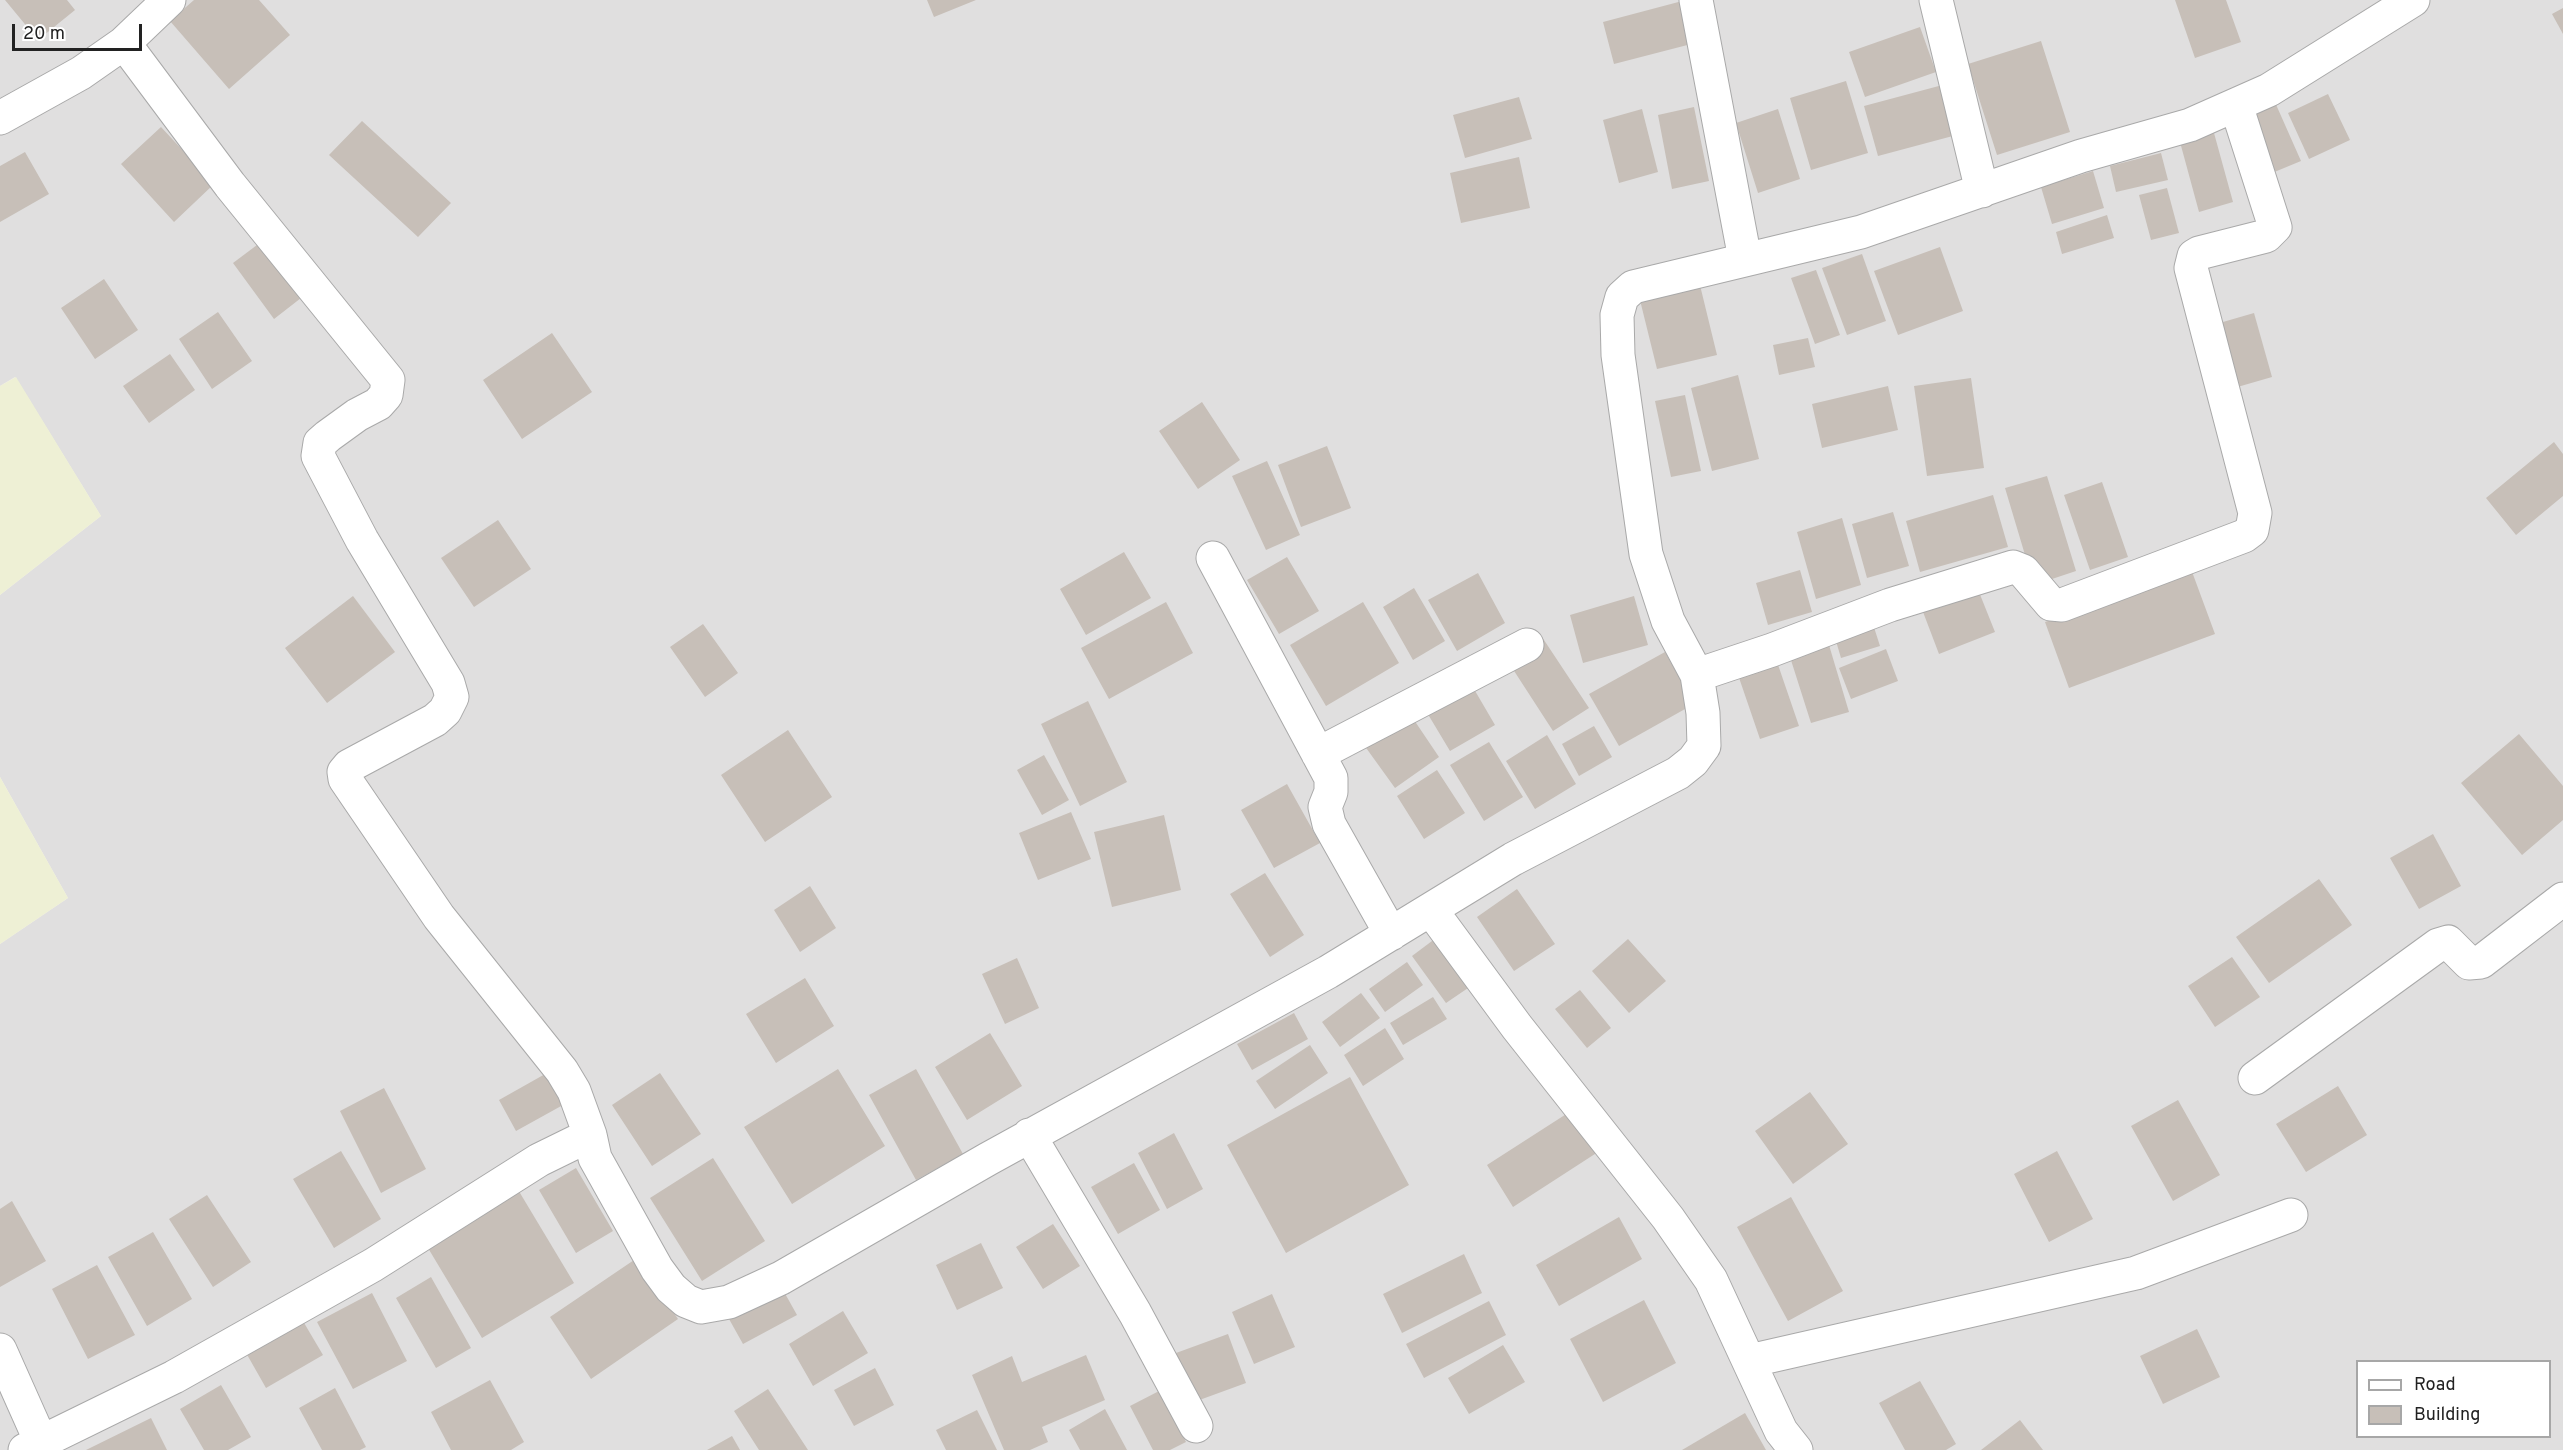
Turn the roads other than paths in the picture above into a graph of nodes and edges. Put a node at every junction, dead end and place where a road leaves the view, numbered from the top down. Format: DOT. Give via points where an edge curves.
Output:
graph roads {
  1 [pos="169,0"];
  2 [pos="1696,0"];
  3 [pos="1936,0"];
  4 [pos="2413,0"];
  5 [pos="124,43"];
  6 [pos="2236,105"];
  7 [pos="0,118"];
  8 [pos="1982,191"];
  9 [pos="1745,259"];
  10 [pos="1213,558"];
  11 [pos="1527,645"];
  12 [pos="1697,675"];
  13 [pos="1318,754"];
  14 [pos="2563,899"];
  15 [pos="1431,910"];
  16 [pos="1391,933"];
  17 [pos="2255,1078"];
  18 [pos="590,1135"];
  19 [pos="1029,1135"];
  20 [pos="2291,1215"];
  21 [pos="0,1350"];
  22 [pos="1749,1361"];
  23 [pos="1196,1426"];
  24 [pos="33,1446"];
  25 [pos="1796,1450"];
  1 -- 5 [label="street"];
  2 -- 9 [label="street"];
  3 -- 8 [label="street"];
  4 -- 6 [label="street" via="2269,90"];
  5 -- 7 [label="street" via="81,73"];
  5 -- 18 [label="street" via="230,184 388,380 386,395 378,404 328,436 321,443 318,456 362,540 448,683 452,697 435,720 349,766 344,772 345,779 438,916 562,1071"];
  6 -- 8 [label="street" via="2190,125 2081,156"];
  6 -- 12 [label="street" via="2275,227 2266,236 2199,253 2194,256 2192,268 2255,513 2252,530 2062,605 2051,604 2023,571 2013,567 1890,605"];
  8 -- 9 [label="street" via="1861,232"];
  9 -- 12 [label="street" via="1633,287 1622,297 1617,315 1618,355 1646,554 1668,621"];
  10 -- 13 [label="street"];
  11 -- 13 [label="street"];
  12 -- 15 [label="street" via="1704,746 1693,761 1678,773 1513,859"];
  13 -- 16 [label="street" via="1331,778 1325,807 1329,824"];
  14 -- 17 [label="street" via="2481,962 2469,963 2448,942 2438,945"];
  15 -- 16 [label="street"];
  15 -- 22 [label="street" via="1517,1027 1668,1218 1711,1280"];
  16 -- 19 [label="street" via="1328,972"];
  18 -- 19 [label="street" via="595,1158 657,1269 686,1301 701,1307 729,1302 781,1278"];
  18 -- 24 [label="street" via="539,1160 373,1265 185,1371"];
  19 -- 23 [label="street" via="1135,1313"];
  20 -- 22 [label="street" via="2136,1273"];
  21 -- 24 [label="street"];
  22 -- 25 [label="street" via="1781,1431"];
}
